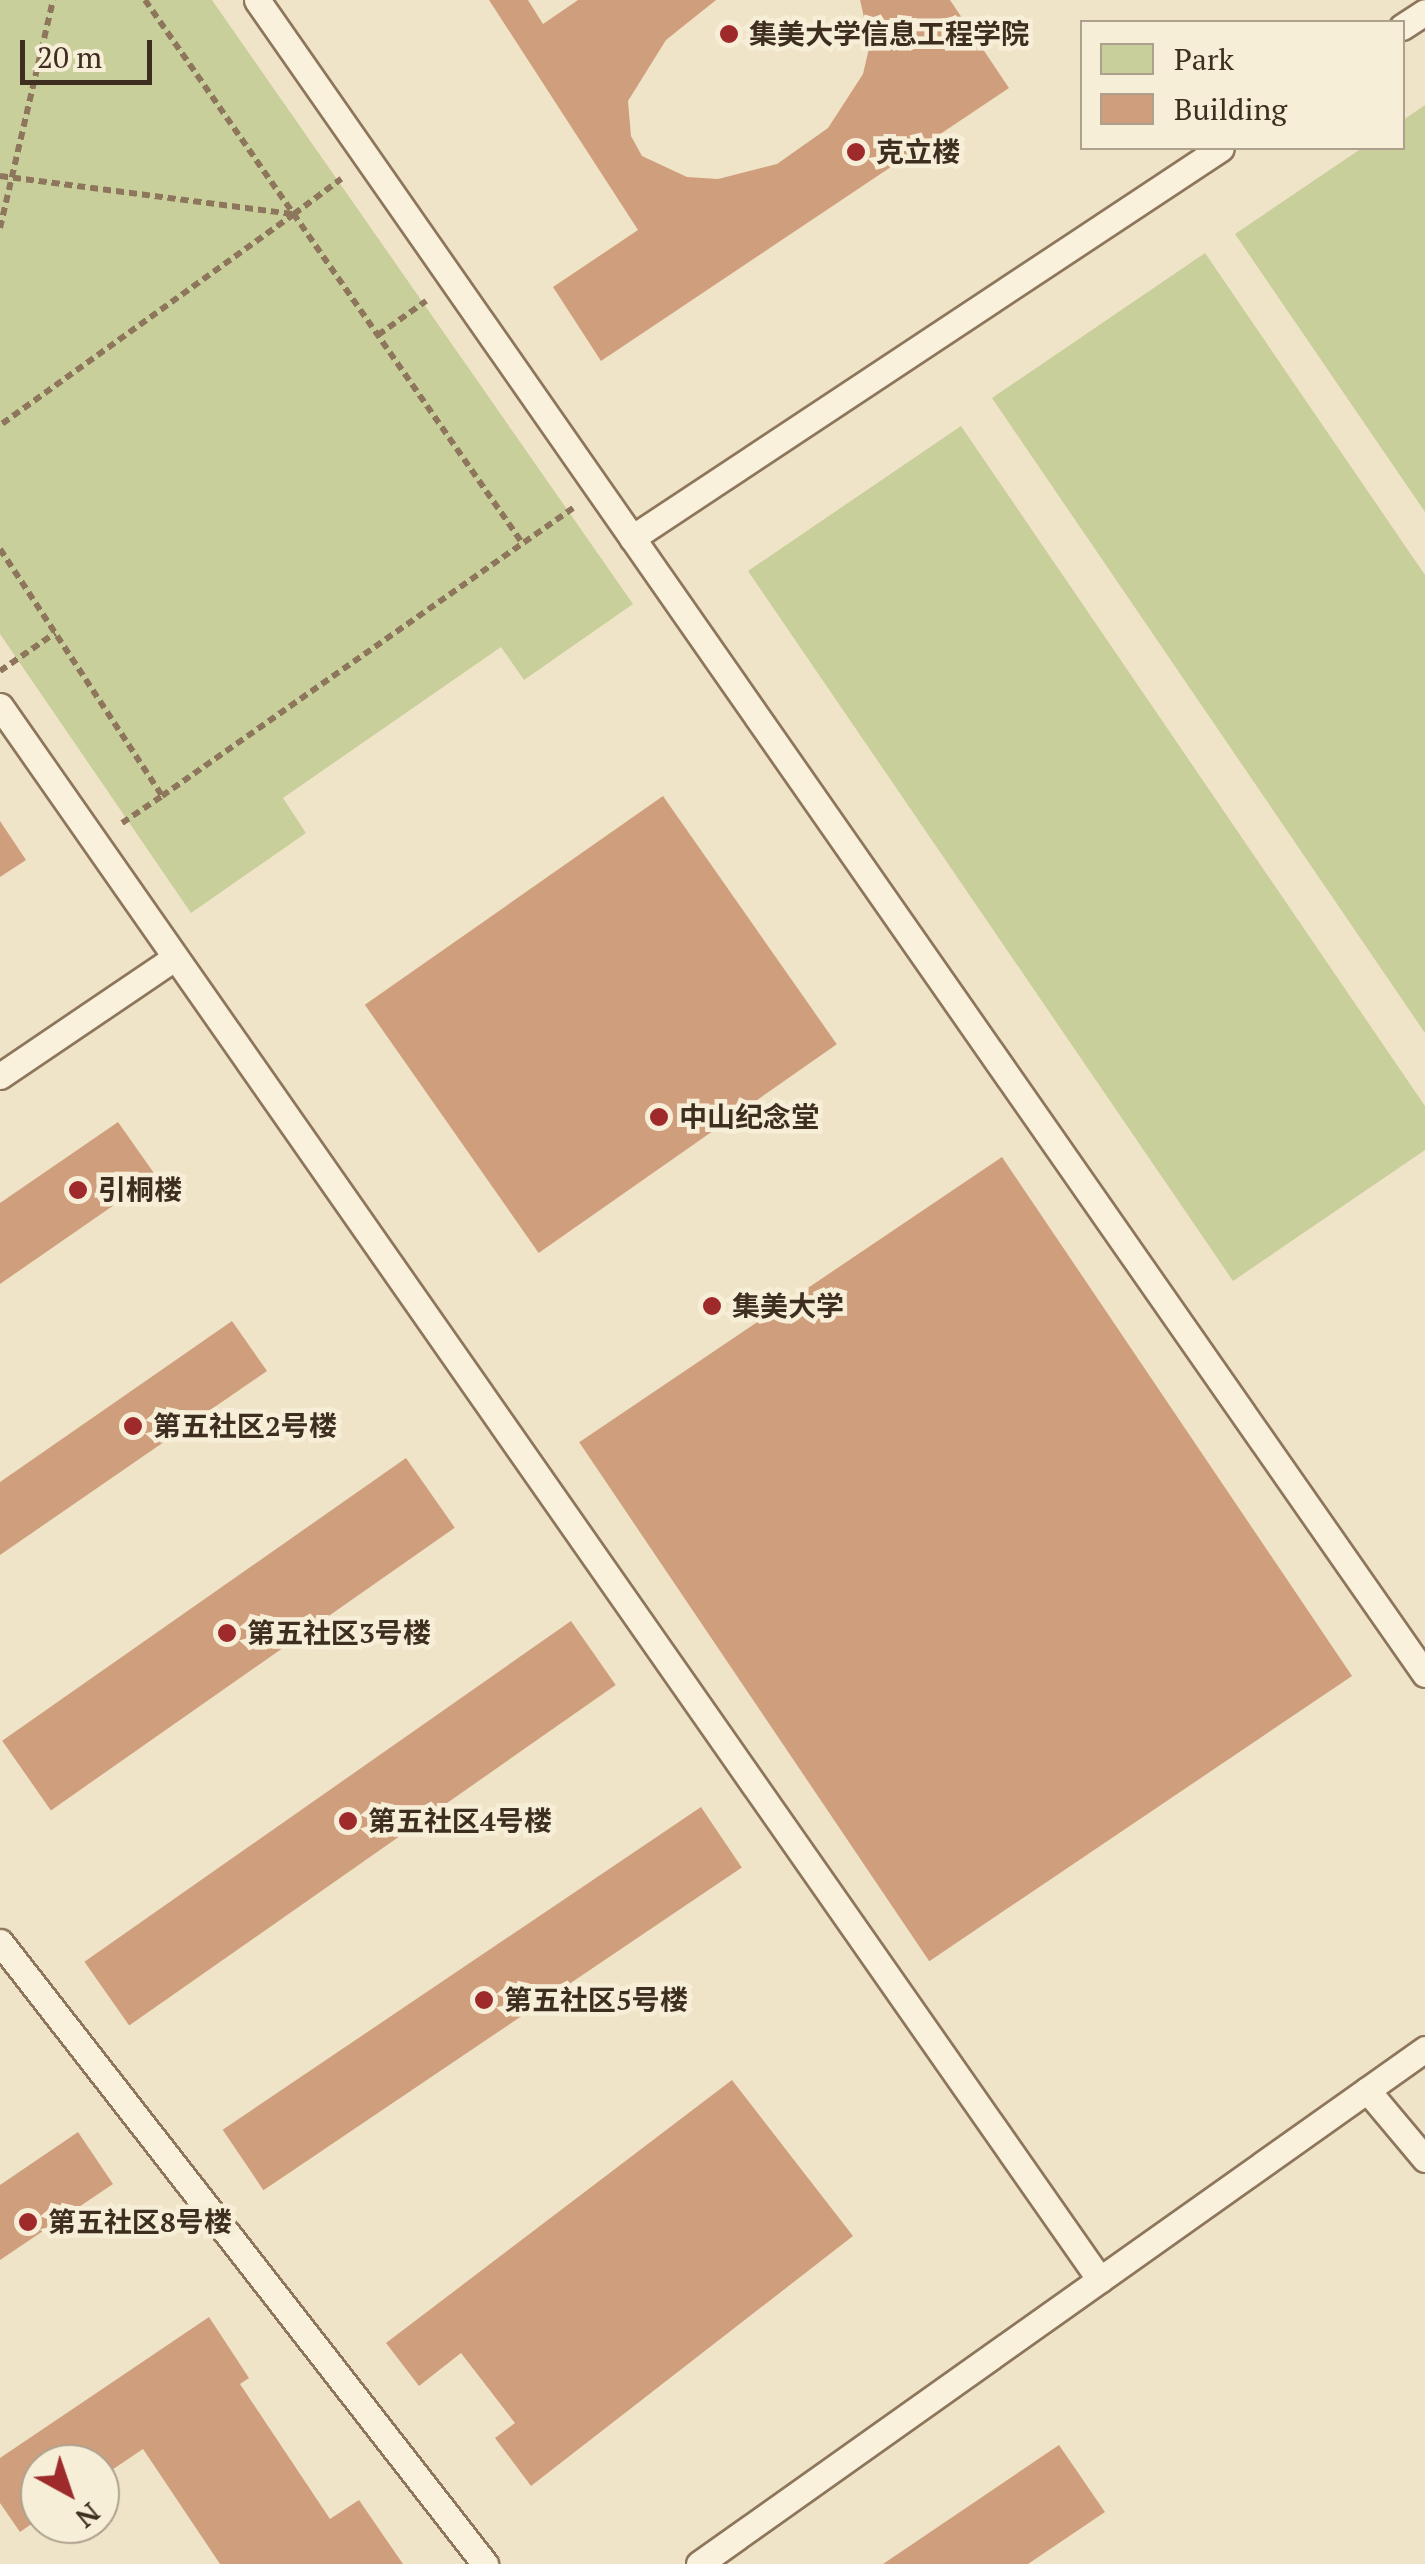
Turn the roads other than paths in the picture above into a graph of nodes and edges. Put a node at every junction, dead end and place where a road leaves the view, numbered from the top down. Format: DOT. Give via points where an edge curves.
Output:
graph roads {
  1 [pos="257,0"];
  2 [pos="1218,150"];
  3 [pos="632,538"];
  4 [pos="0,706"];
  5 [pos="174,958"];
  6 [pos="0,1076"];
  7 [pos="1425,1674"];
  8 [pos="0,1942"];
  9 [pos="1425,2049"];
  10 [pos="1368,2090"];
  11 [pos="1425,2159"];
  12 [pos="1100,2280"];
  13 [pos="485,2564"];
  14 [pos="699,2564"];
  1 -- 3 [label="lane"];
  2 -- 3 [label="lane"];
  3 -- 7 [label="lane"];
  4 -- 5 [label="lane"];
  5 -- 6 [label="lane"];
  5 -- 12 [label="lane"];
  8 -- 13 [label="lane"];
  9 -- 10 [label="lane"];
  10 -- 11 [label="lane"];
  10 -- 12 [label="lane"];
  12 -- 14 [label="lane"];
}
